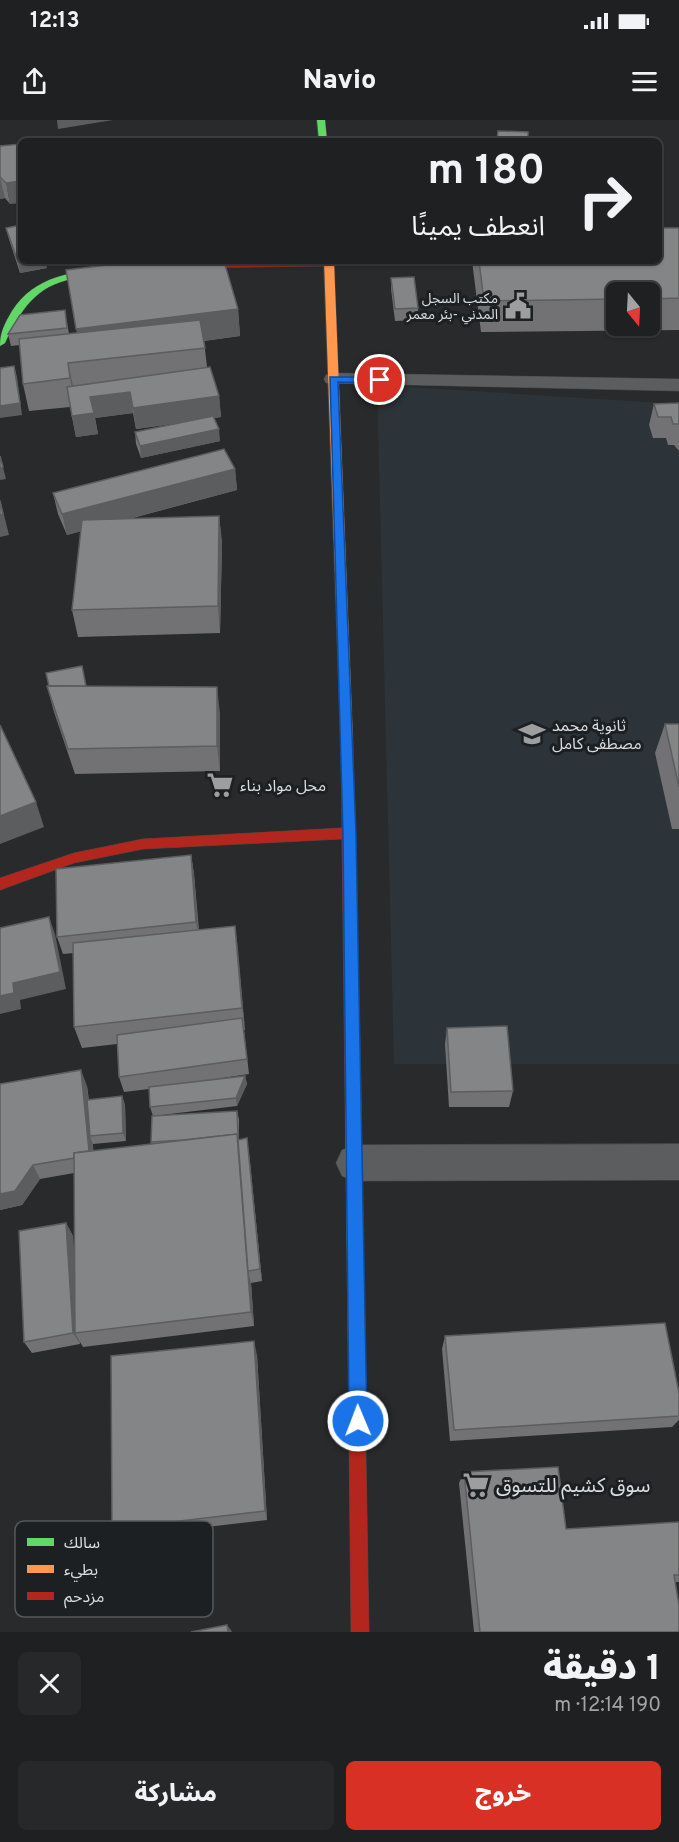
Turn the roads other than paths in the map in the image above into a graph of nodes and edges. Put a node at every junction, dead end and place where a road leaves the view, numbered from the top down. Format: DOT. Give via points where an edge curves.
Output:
graph roads {
  1 [pos="321,120"];
  2 [pos="323,138"];
  3 [pos="220,264"];
  4 [pos="329,264"];
  5 [pos="165,265"];
  6 [pos="122,270"];
  7 [pos="0,343"];
  8 [pos="333,379"];
  9 [pos="679,385"];
  10 [pos="350,833"];
  11 [pos="0,884"];
  12 [pos="355,1162"];
  13 [pos="679,1162"];
  14 [pos="360,1632"];
  1 -- 2 [label="main road"];
  3 -- 5 [label="main road"];
  4 -- 8 [label="main road"];
  6 -- 7 [label="main road" via="57,276 36,285 11,316"];
  8 -- 9 [label="lane"];
  8 -- 10 [label="main road"];
  10 -- 11 [label="main road" via="143,844 74,858"];
  10 -- 12 [label="main road"];
  12 -- 13 [label="street"];
  12 -- 14 [label="main road"];
}
